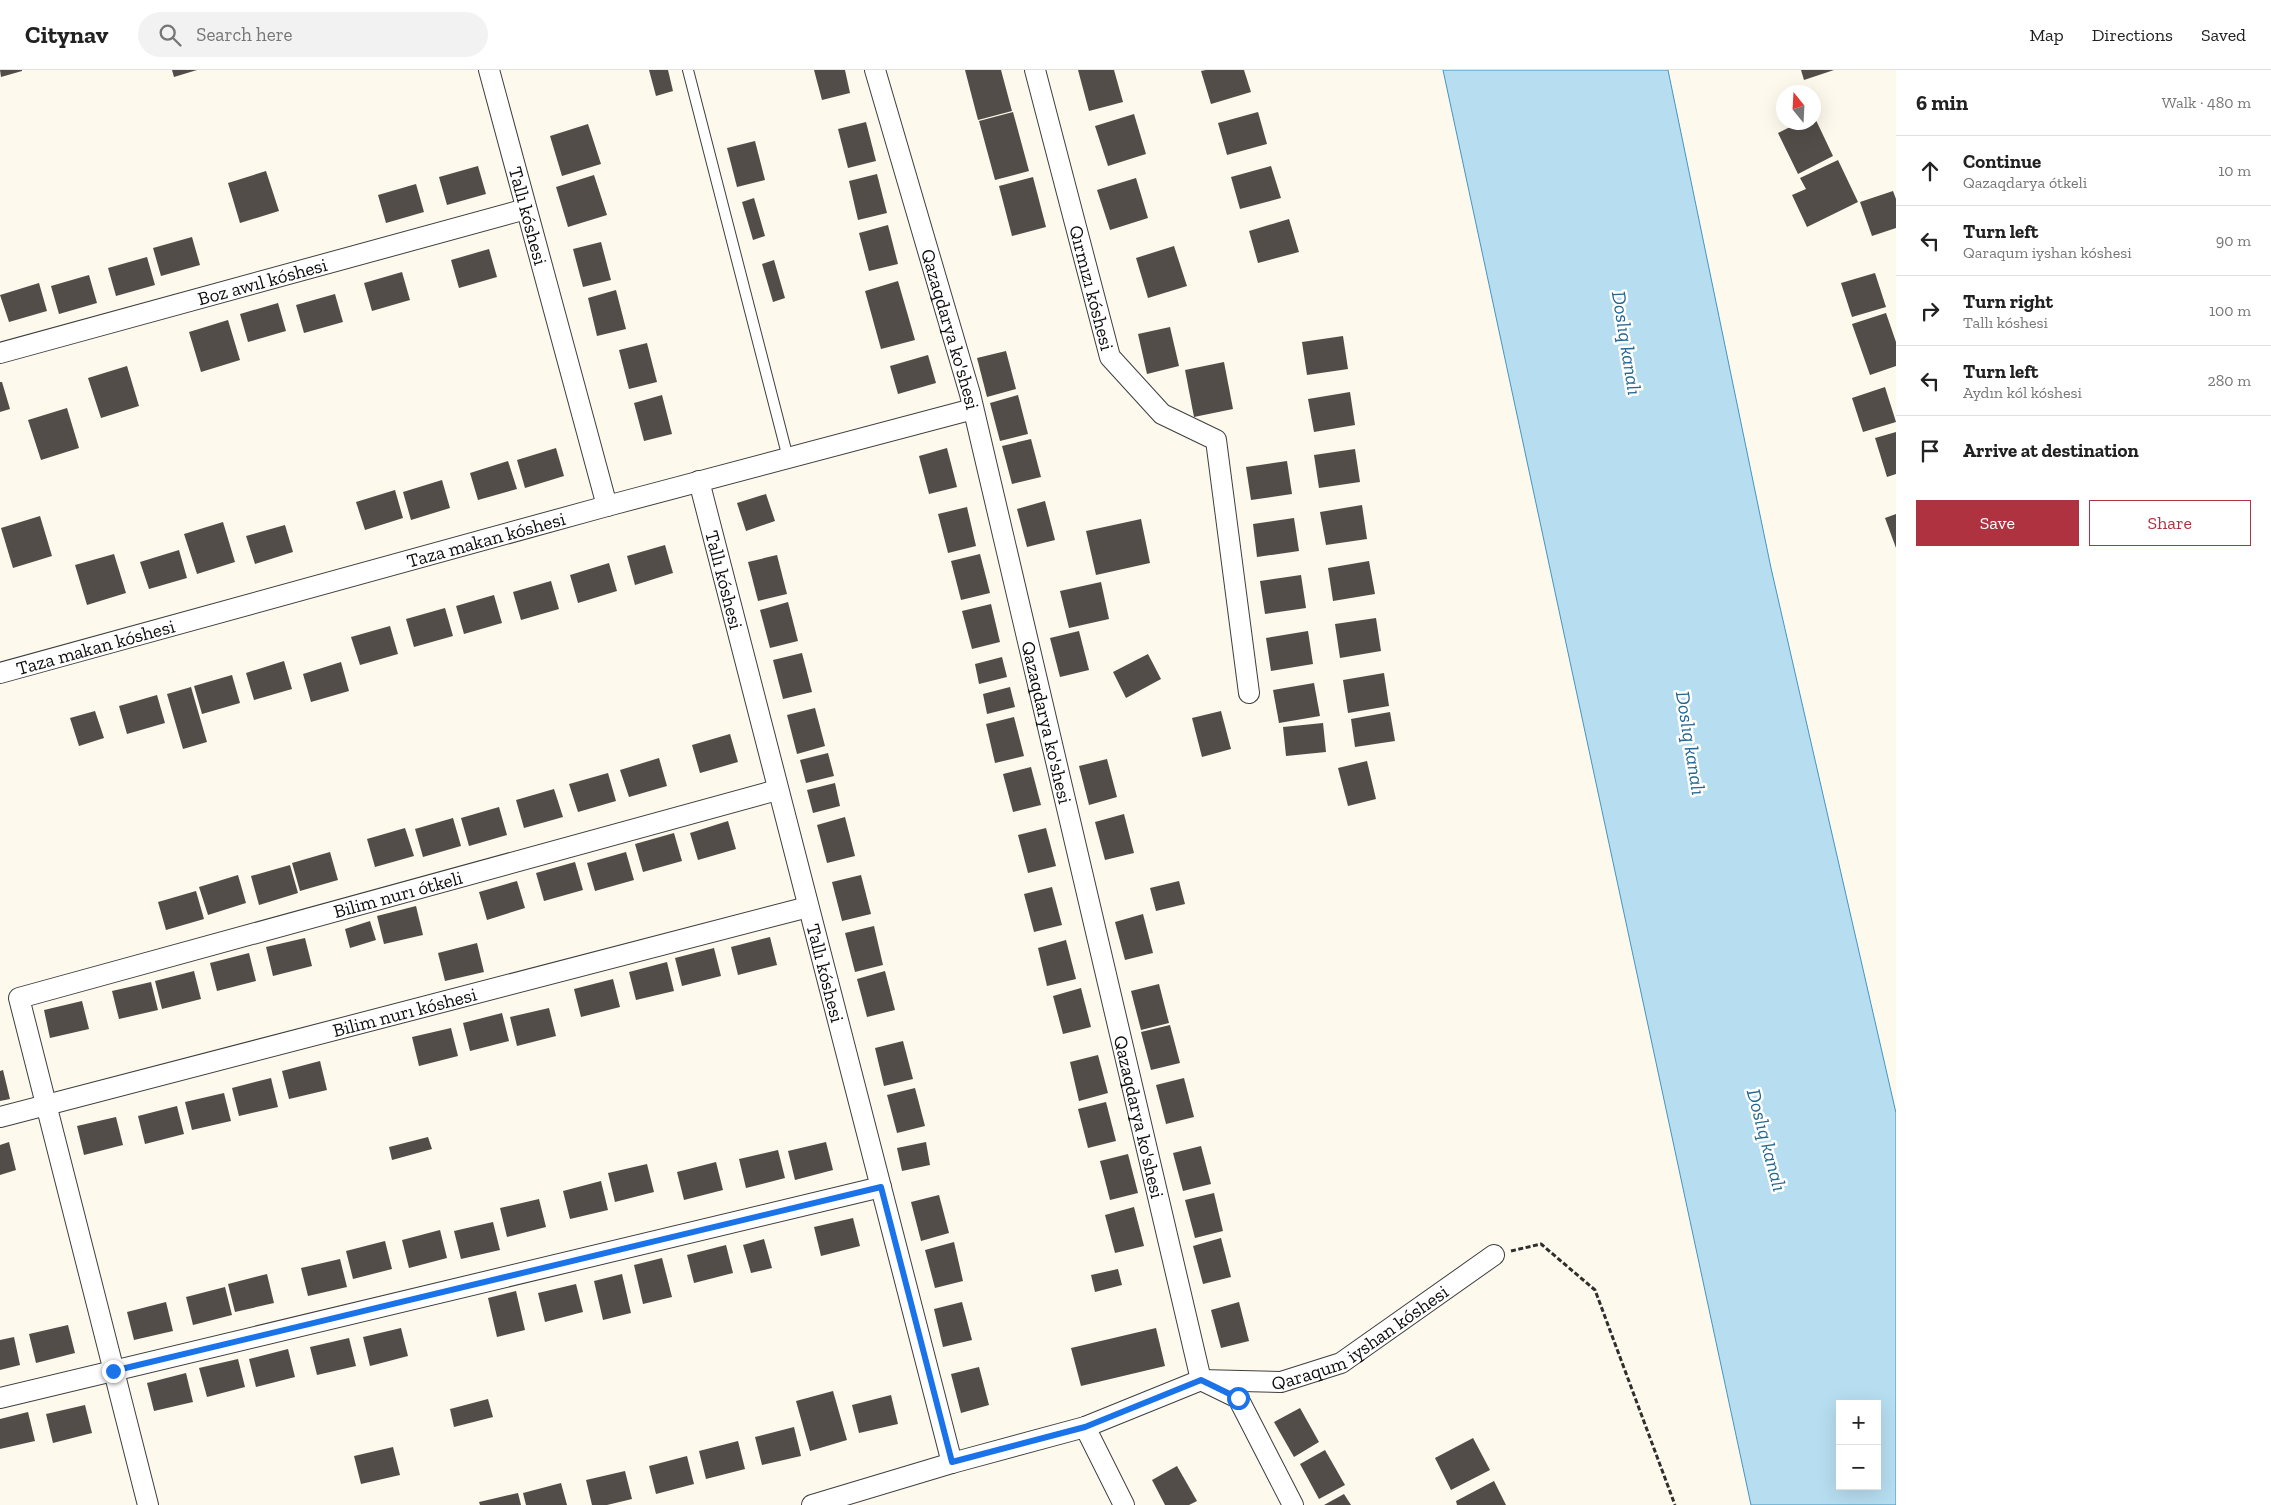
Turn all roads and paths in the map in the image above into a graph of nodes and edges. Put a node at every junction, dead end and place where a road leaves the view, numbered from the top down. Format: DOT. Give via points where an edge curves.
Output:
graph roads {
  1 [pos="489,70"];
  2 [pos="688,70"];
  3 [pos="875,70"];
  4 [pos="1035,70"];
  5 [pos="526,209"];
  6 [pos="0,354"];
  7 [pos="973,409"];
  8 [pos="788,458"];
  9 [pos="700,481"];
  10 [pos="607,506"];
  11 [pos="0,673"];
  12 [pos="1249,693"];
  13 [pos="777,790"];
  14 [pos="808,907"];
  15 [pos="46,1105"];
  16 [pos="0,1117"];
  17 [pos="881,1187"];
  18 [pos="1494,1255"];
  19 [pos="113,1371"];
  20 [pos="1201,1380"];
  21 [pos="0,1398"];
  22 [pos="1085,1427"];
  23 [pos="952,1462"];
  24 [pos="843,1501"];
  25 [pos="148,1505"];
  26 [pos="812,1505"];
  27 [pos="1124,1505"];
  28 [pos="1292,1505"];
  29 [pos="1675,1505"];
  1 -- 5 [label="street, Tallı kóshesi"];
  2 -- 8 [label="lane"];
  3 -- 7 [label="street, Qazaqdarya ko'shesi"];
  4 -- 12 [label="street, Qırmızı kóshesi" via="1110,357 1162,414 1216,440"];
  5 -- 6 [label="street, Boz awıl kóshesi"];
  5 -- 10 [label="street, Tallı kóshesi"];
  7 -- 8 [label="street, Taza makan kóshesi"];
  7 -- 20 [label="street, Qazaqdarya ko'shesi"];
  8 -- 9 [label="street, Taza makan kóshesi"];
  9 -- 10 [label="street, Taza makan kóshesi"];
  9 -- 13 [label="street, Tallı kóshesi"];
  10 -- 11 [label="street, Taza makan kóshesi"];
  13 -- 14 [label="street, Tallı kóshesi"];
  13 -- 15 [label="street, Bilim nurı ótkeli" via="19,998"];
  14 -- 15 [label="street, Bilim nurı kóshesi"];
  14 -- 17 [label="street, Tallı kóshesi"];
  15 -- 16 [label="street, Bilim nurı kóshesi"];
  15 -- 19 [label="street"];
  17 -- 19 [label="street"];
  17 -- 23 [label="street, Tallı kóshesi"];
  18 -- 20 [label="street, Qaraqum iyshan kóshesi" via="1341,1362 1280,1382"];
  18 -- 29 [label="path" via="1540,1244 1595,1290"];
  19 -- 21 [label="street"];
  19 -- 25 [label="street"];
  20 -- 22 [label="street, Qaraqum iyshan kóshesi"];
  20 -- 28 [label="street" via="1238,1398"];
  22 -- 23 [label="street, Qaraqum iyshan kóshesi"];
  22 -- 27 [label="street"];
  23 -- 24 [label="street, Qaraqum iyshan kóshesi"];
  24 -- 26 [label="street, Qaraqum iyshan kóshesi"];
}
